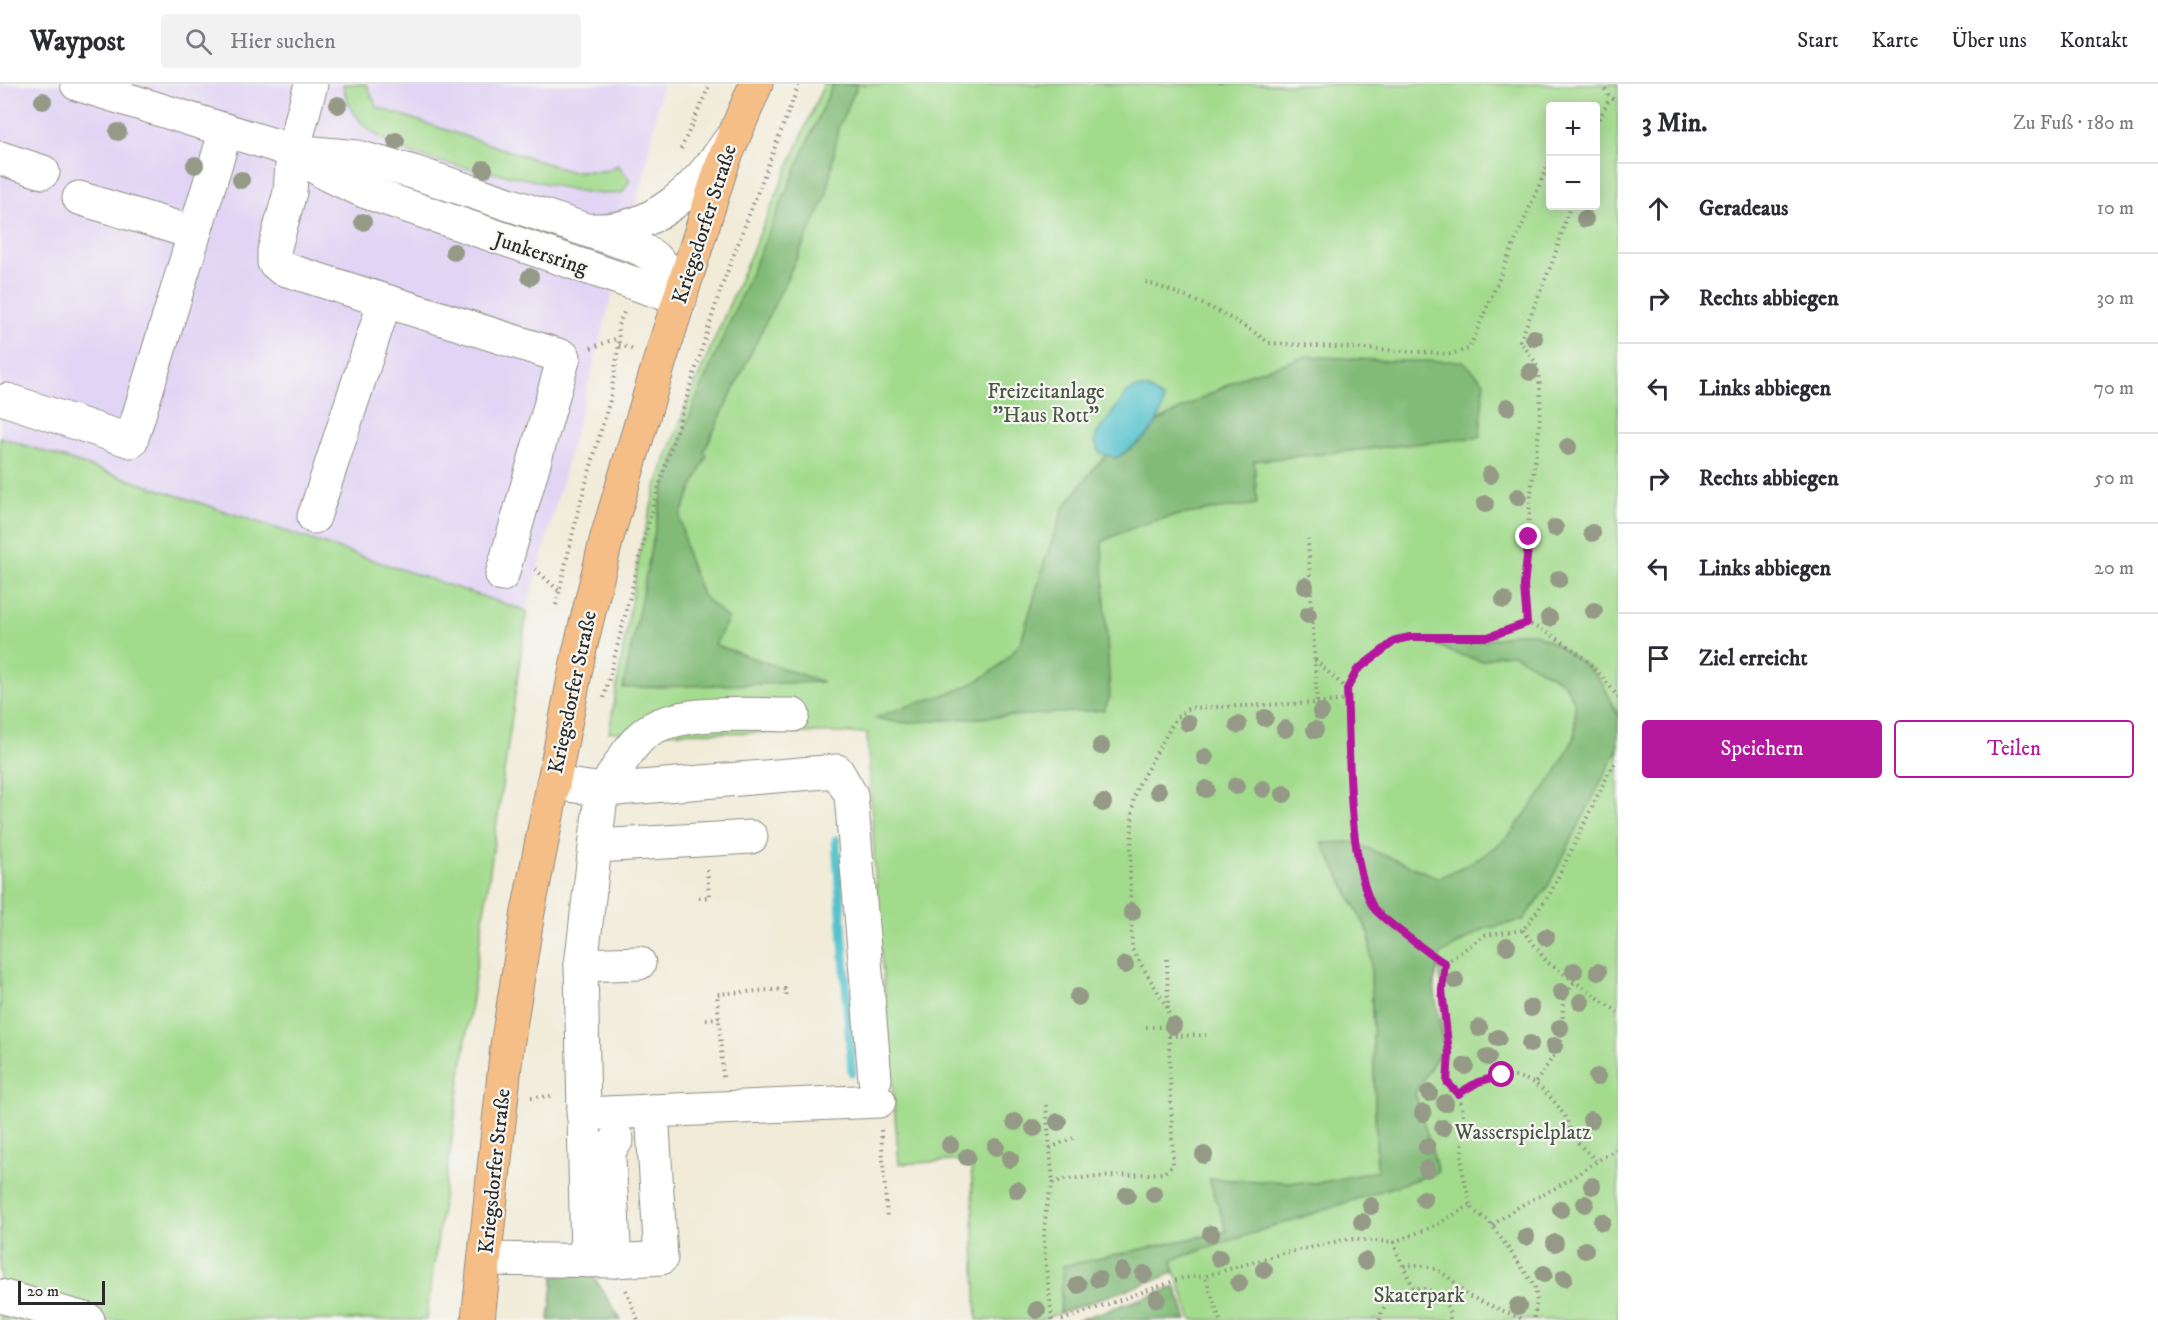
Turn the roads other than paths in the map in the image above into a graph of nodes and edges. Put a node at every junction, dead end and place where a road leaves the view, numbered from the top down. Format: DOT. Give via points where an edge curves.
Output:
graph roads {
  1 [pos="77,84"];
  2 [pos="311,84"];
  3 [pos="756,84"];
  4 [pos="226,130"];
  5 [pos="733,135"];
  6 [pos="293,151"];
  7 [pos="0,158"];
  8 [pos="43,172"];
  9 [pos="79,198"];
  10 [pos="588,230"];
  11 [pos="194,233"];
  12 [pos="680,299"];
  13 [pos="385,301"];
  14 [pos="7,400"];
  15 [pos="314,517"];
  16 [pos="502,574"];
  17 [pos="794,715"];
  18 [pos="552,783"];
  19 [pos="602,798"];
  20 [pos="751,837"];
  21 [pos="596,846"];
  22 [pos="639,963"];
  23 [pos="580,965"];
  24 [pos="652,1111"];
  25 [pos="583,1114"];
  26 [pos="617,1139"];
  27 [pos="485,1259"];
  28 [pos="601,1262"];
  29 [pos="0,1296"];
  30 [pos="88,1320"];
  31 [pos="478,1320"];
  1 -- 4 [label="street, Junkersring"];
  2 -- 6 [label="street"];
  3 -- 5 [label="main road, Kriegsdorfer Straße"];
  4 -- 6 [label="street, Junkersring"];
  4 -- 11 [label="street"];
  5 -- 10 [label="street, Junkersring" via="717,160 670,207 628,227"];
  5 -- 12 [label="main road, Kriegsdorfer Straße"];
  6 -- 10 [label="street, Junkersring" via="357,157"];
  6 -- 12 [label="street, Junkersring" via="328,175 366,192"];
  6 -- 13 [label="street" via="290,192 274,262 281,268"];
  7 -- 8 [label="street"];
  9 -- 11 [label="street"];
  10 -- 12 [label="street, Junkersring" via="650,253 674,278"];
  11 -- 14 [label="street" via="131,441"];
  12 -- 18 [label="main road, Kriegsdorfer Straße" via="607,537"];
  13 -- 15 [label="street"];
  13 -- 16 [label="street" via="564,357"];
  17 -- 19 [label="street" via="663,723 632,746"];
  18 -- 19 [label="street"];
  18 -- 27 [label="main road, Kriegsdorfer Straße" via="507,1046"];
  19 -- 21 [label="street"];
  19 -- 24 [label="street" via="837,771 851,795 877,1090"];
  20 -- 21 [label="street"];
  21 -- 23 [label="street"];
  22 -- 23 [label="street"];
  23 -- 25 [label="street"];
  24 -- 25 [label="street"];
  24 -- 28 [label="street" via="661,1258"];
  25 -- 28 [label="street"];
  26 -- 28 [label="street" via="609,1151"];
  27 -- 28 [label="street"];
  27 -- 31 [label="main road, Kriegsdorfer Straße"];
  29 -- 30 [label="street"];
}
